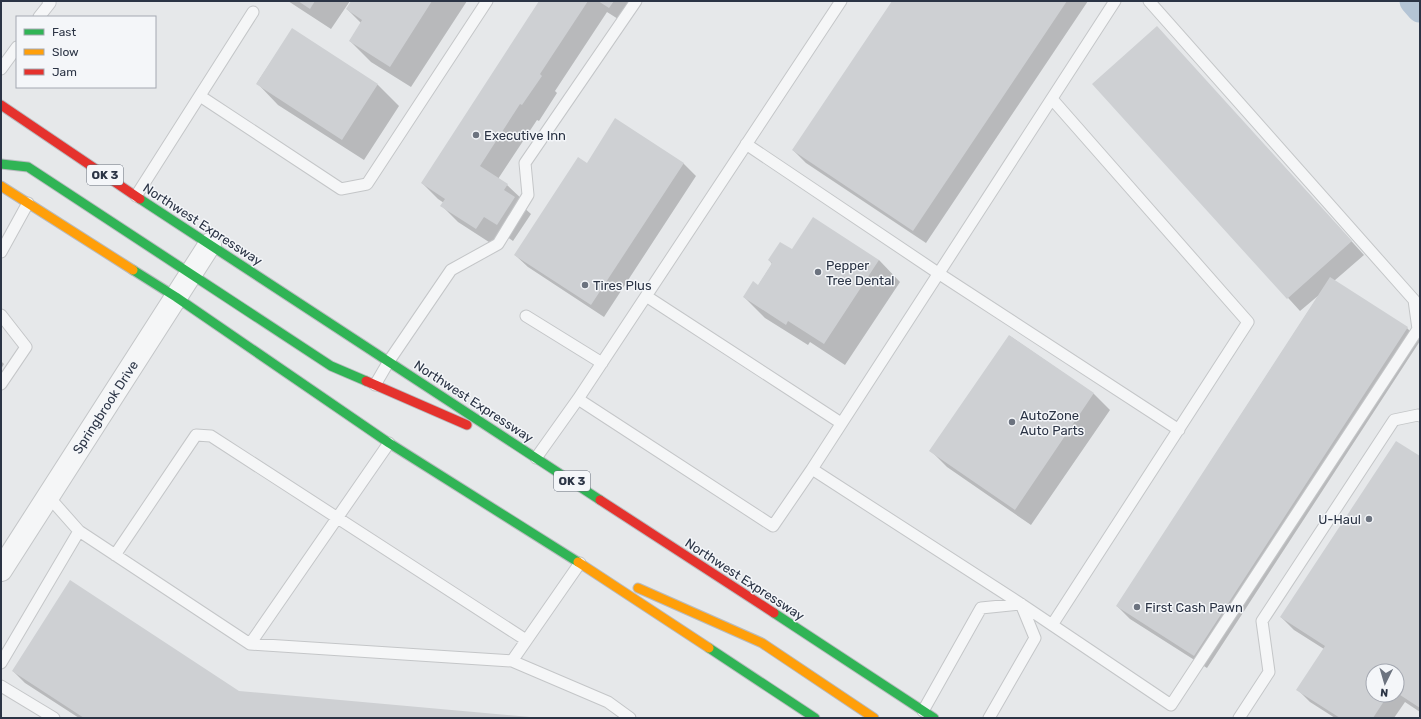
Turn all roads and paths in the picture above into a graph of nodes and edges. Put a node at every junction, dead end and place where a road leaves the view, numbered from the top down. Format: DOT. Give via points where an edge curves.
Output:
graph roads {
  1 [pos="487,1"];
  2 [pos="636,1"];
  3 [pos="841,1"];
  4 [pos="1115,1"];
  5 [pos="1149,1"];
  6 [pos="49,2"];
  7 [pos="253,12"];
  8 [pos="40,16"];
  9 [pos="16,49"];
  10 [pos="1,69"];
  11 [pos="200,96"];
  12 [pos="1052,99"];
  13 [pos="1,105"];
  14 [pos="746,144"];
  15 [pos="1,164"];
  16 [pos="1,186"];
  17 [pos="136,196"];
  18 [pos="28,203"];
  19 [pos="210,244"];
  20 [pos="1,252"];
  21 [pos="191,273"];
  22 [pos="938,273"];
  23 [pos="646,296"];
  24 [pos="176,297"];
  25 [pos="1,315"];
  26 [pos="526,316"];
  27 [pos="389,362"];
  28 [pos="602,363"];
  29 [pos="1,384"];
  30 [pos="375,385"];
  31 [pos="578,399"];
  32 [pos="1420,416"];
  33 [pos="841,423"];
  34 [pos="1179,430"];
  35 [pos="389,443"];
  36 [pos="520,447"];
  37 [pos="536,458"];
  38 [pos="812,469"];
  39 [pos="48,496"];
  40 [pos="337,518"];
  41 [pos="79,530"];
  42 [pos="115,554"];
  43 [pos="4,559"];
  44 [pos="580,563"];
  45 [pos="1021,604"];
  46 [pos="1052,625"];
  47 [pos="526,640"];
  48 [pos="250,644"];
  49 [pos="512,661"];
  50 [pos="1,662"];
  51 [pos="1,686"];
  52 [pos="923,711"];
  53 [pos="54,718"];
  54 [pos="630,718"];
  55 [pos="815,718"];
  56 [pos="874,718"];
  57 [pos="934,718"];
  58 [pos="989,718"];
  59 [pos="1239,718"];
  1 -- 11 [label="lane" via="367,184 341,189"];
  2 -- 27 [label="lane" via="525,163 528,195 498,244 451,270"];
  3 -- 14 [label="lane"];
  4 -- 12 [label="lane"];
  5 -- 46 [label="lane" via="1414,300 1418,329 1171,706"];
  6 -- 8 [label="lane"];
  7 -- 11 [label="lane"];
  9 -- 10 [label="lane"];
  11 -- 17 [label="lane"];
  12 -- 22 [label="lane"];
  12 -- 34 [label="lane" via="1248,322"];
  13 -- 17 [label="highway, Northwest Expressway / OK 3"];
  14 -- 22 [label="lane"];
  14 -- 23 [label="lane"];
  15 -- 21 [label="highway" via="28,167"];
  16 -- 18 [label="highway"];
  17 -- 19 [label="highway, Northwest Expressway / OK 3"];
  18 -- 20 [label="lane"];
  18 -- 24 [label="highway"];
  19 -- 21 [label="street, Springbrook Drive"];
  19 -- 27 [label="highway, Northwest Expressway / OK 3"];
  21 -- 24 [label="street, Springbrook Drive"];
  21 -- 30 [label="highway" via="331,366"];
  22 -- 33 [label="lane"];
  22 -- 34 [label="lane"];
  23 -- 28 [label="lane"];
  23 -- 33 [label="lane"];
  24 -- 35 [label="highway"];
  24 -- 39 [label="street, Springbrook Drive"];
  25 -- 29 [label="lane" via="26,347"];
  26 -- 28 [label="lane"];
  27 -- 30 [label="lane"];
  27 -- 36 [label="highway, Northwest Expressway / OK 3"];
  28 -- 31 [label="lane"];
  30 -- 36 [label="highway"];
  31 -- 37 [label="lane"];
  31 -- 38 [label="lane" via="773,526"];
  32 -- 59 [label="lane" via="1394,420 1262,621 1269,672"];
  33 -- 38 [label="lane"];
  34 -- 46 [label="lane"];
  35 -- 40 [label="lane"];
  35 -- 44 [label="highway"];
  36 -- 37 [label="highway, Northwest Expressway / OK 3"];
  37 -- 52 [label="highway, Northwest Expressway / OK 3"];
  38 -- 45 [label="lane"];
  39 -- 41 [label="lane"];
  39 -- 43 [label="street, Springbrook Drive"];
  40 -- 42 [label="lane" via="212,436 196,435"];
  40 -- 47 [label="lane"];
  40 -- 48 [label="lane"];
  41 -- 42 [label="lane"];
  41 -- 50 [label="lane"];
  42 -- 48 [label="lane"];
  44 -- 47 [label="lane"];
  44 -- 55 [label="highway"];
  44 -- 56 [label="highway" via="762,643"];
  45 -- 46 [label="lane"];
  45 -- 52 [label="lane" via="981,608"];
  45 -- 58 [label="lane" via="1034,638"];
  47 -- 49 [label="lane"];
  48 -- 49 [label="lane"];
  49 -- 54 [label="lane" via="608,702"];
  51 -- 53 [label="lane"];
  52 -- 57 [label="highway, Northwest Expressway / OK 3"];
}
